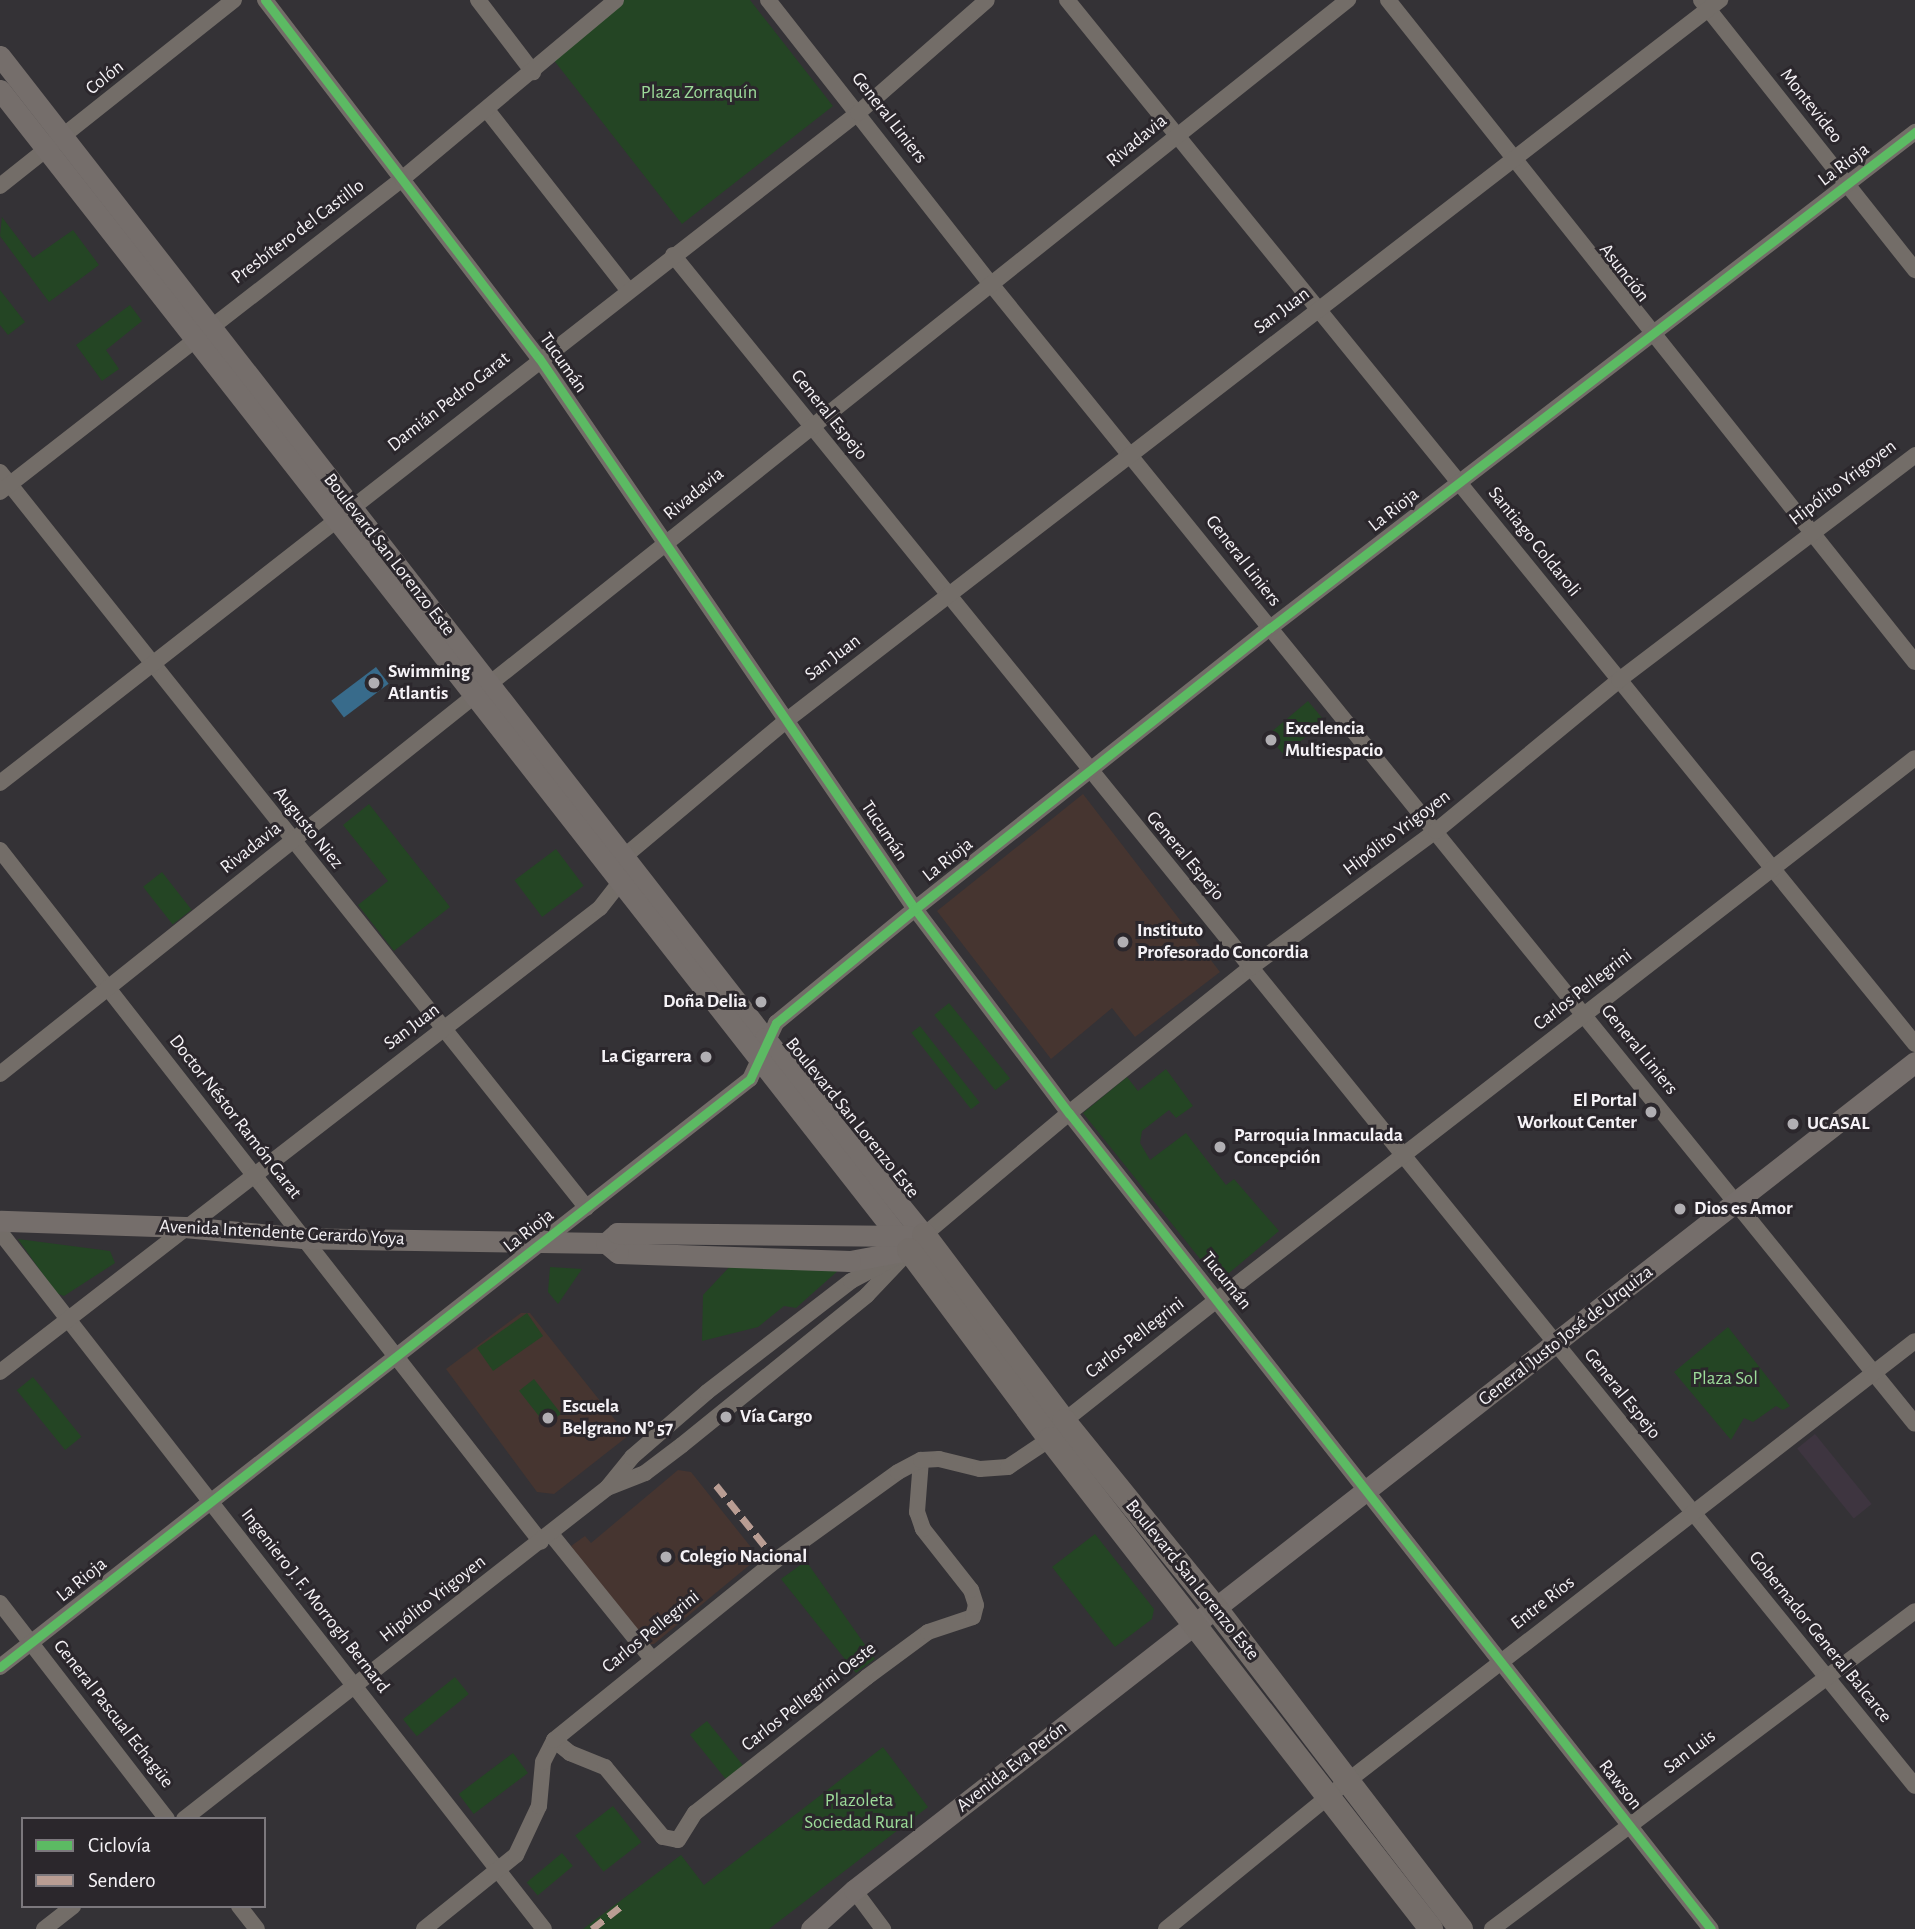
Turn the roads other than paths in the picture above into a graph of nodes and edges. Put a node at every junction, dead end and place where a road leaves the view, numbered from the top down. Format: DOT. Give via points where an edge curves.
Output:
graph roads {
  1 [pos="234,0"];
  2 [pos="265,0"];
  3 [pos="478,0"];
  4 [pos="616,0"];
  5 [pos="768,0"];
  6 [pos="987,0"];
  7 [pos="1067,0"];
  8 [pos="1348,0"];
  9 [pos="1388,0"];
  10 [pos="1709,3"];
  11 [pos="0,56"];
  12 [pos="533,72"];
  13 [pos="0,89"];
  14 [pos="487,110"];
  15 [pos="858,113"];
  16 [pos="1915,132"];
  17 [pos="1175,138"];
  18 [pos="55,145"];
  19 [pos="1515,162"];
  20 [pos="402,179"];
  21 [pos="1847,185"];
  22 [pos="0,186"];
  23 [pos="673,255"];
  24 [pos="1915,270"];
  25 [pos="992,284"];
  26 [pos="628,290"];
  27 [pos="1317,312"];
  28 [pos="210,325"];
  29 [pos="1650,334"];
  30 [pos="193,341"];
  31 [pos="540,358"];
  32 [pos="812,427"];
  33 [pos="1131,453"];
  34 [pos="1915,455"];
  35 [pos="1459,482"];
  36 [pos="3,483"];
  37 [pos="352,506"];
  38 [pos="335,521"];
  39 [pos="1812,534"];
  40 [pos="666,543"];
  41 [pos="947,597"];
  42 [pos="1270,628"];
  43 [pos="1915,662"];
  44 [pos="152,664"];
  45 [pos="1619,680"];
  46 [pos="480,690"];
  47 [pos="787,720"];
  48 [pos="1915,758"];
  49 [pos="1088,772"];
  50 [pos="0,783"];
  51 [pos="1436,831"];
  52 [pos="292,842"];
  53 [pos="0,850"];
  54 [pos="626,855"];
  55 [pos="1773,867"];
  56 [pos="620,882"];
  57 [pos="915,909"];
  58 [pos="1250,968"];
  59 [pos="108,988"];
  60 [pos="1583,1016"];
  61 [pos="446,1028"];
  62 [pos="765,1038"];
  63 [pos="1915,1044"];
  64 [pos="761,1061"];
  65 [pos="1915,1062"];
  66 [pos="0,1074"];
  67 [pos="1069,1113"];
  68 [pos="1402,1156"];
  69 [pos="253,1174"];
  70 [pos="1736,1202"];
  71 [pos="587,1208"];
  72 [pos="0,1221"];
  73 [pos="185,1227"];
  74 [pos="0,1232"];
  75 [pos="303,1238"];
  76 [pos="911,1240"];
  77 [pos="546,1241"];
  78 [pos="1218,1299"];
  79 [pos="69,1319"];
  80 [pos="1915,1341"];
  81 [pos="1556,1345"];
  82 [pos="395,1355"];
  83 [pos="0,1372"];
  84 [pos="1874,1373"];
  85 [pos="1915,1424"];
  86 [pos="1056,1430"];
  87 [pos="920,1460"];
  88 [pos="607,1489"];
  89 [pos="1369,1490"];
  90 [pos="210,1500"];
  91 [pos="1692,1514"];
  92 [pos="546,1538"];
  93 [pos="0,1603"];
  94 [pos="1217,1610"];
  95 [pos="1915,1611"];
  96 [pos="1195,1623"];
  97 [pos="31,1643"];
  98 [pos="651,1658"];
  99 [pos="1502,1661"];
  100 [pos="0,1667"];
  101 [pos="1825,1676"];
  102 [pos="355,1687"];
  103 [pos="554,1740"];
  104 [pos="1915,1786"];
  105 [pos="1340,1788"];
  106 [pos="165,1817"];
  107 [pos="187,1817"];
  108 [pos="1628,1824"];
  109 [pos="498,1870"];
  110 [pos="855,1890"];
  111 [pos="70,1908"];
  112 [pos="241,1908"];
  113 [pos="44,1929"];
  114 [pos="257,1929"];
  115 [pos="424,1929"];
  116 [pos="544,1929"];
  117 [pos="811,1929"];
  118 [pos="883,1929"];
  119 [pos="1166,1929"];
  120 [pos="1431,1929"];
  121 [pos="1461,1929"];
  122 [pos="1492,1929"];
  123 [pos="1712,1929"];
  1 -- 18 [label="street, Colón"];
  2 -- 20 [label="street, Tucumán"];
  3 -- 12 [label="street"];
  4 -- 12 [label="street, Presbítero del Castillo"];
  5 -- 15 [label="street, General Liniers"];
  6 -- 15 [label="street, Damián Pedro Garat"];
  7 -- 17 [label="street, Santiago Coldaroli"];
  8 -- 17 [label="street, Rivadavia"];
  9 -- 19 [label="street, Asunción"];
  10 -- 19 [label="street, San Juan"];
  10 -- 21 [label="street, Montevideo"];
  11 -- 18 [label="main road, Boulevard San Lorenzo Este"];
  12 -- 14 [label="street, Presbítero del Castillo"];
  13 -- 18 [label="main road, Boulevard San Lorenzo Este"];
  14 -- 20 [label="street, Presbítero del Castillo"];
  14 -- 26 [label="street"];
  15 -- 23 [label="street, Damián Pedro Garat"];
  15 -- 25 [label="street, General Liniers"];
  16 -- 21 [label="street, La Rioja"];
  17 -- 25 [label="street, Rivadavia"];
  17 -- 27 [label="street, Santiago Coldaroli"];
  18 -- 22 [label="street, Colón"];
  18 -- 28 [label="main road, Boulevard San Lorenzo Este"];
  18 -- 30 [label="main road, Boulevard San Lorenzo Este"];
  19 -- 27 [label="street, San Juan"];
  19 -- 29 [label="street, Asunción"];
  20 -- 28 [label="street, Presbítero del Castillo"];
  20 -- 31 [label="street, Tucumán"];
  21 -- 24 [label="street, Montevideo"];
  21 -- 29 [label="street, La Rioja"];
  23 -- 26 [label="street, Damián Pedro Garat"];
  23 -- 32 [label="street, General Espejo"];
  25 -- 32 [label="street, Rivadavia"];
  25 -- 33 [label="street, General Liniers"];
  26 -- 31 [label="street, Damián Pedro Garat"];
  27 -- 33 [label="street, San Juan"];
  27 -- 35 [label="street, Santiago Coldaroli"];
  28 -- 30 [label="street, Presbítero del Castillo"];
  28 -- 37 [label="main road, Boulevard San Lorenzo Este"];
  29 -- 35 [label="street, La Rioja"];
  29 -- 39 [label="street, Asunción"];
  30 -- 36 [label="street, Presbítero del Castillo"];
  30 -- 38 [label="main road, Boulevard San Lorenzo Este"];
  31 -- 37 [label="street, Damián Pedro Garat"];
  31 -- 40 [label="street, Tucumán"];
  32 -- 40 [label="street, Rivadavia"];
  32 -- 41 [label="street, General Espejo"];
  33 -- 41 [label="street, San Juan"];
  33 -- 42 [label="street, General Liniers"];
  34 -- 39 [label="street, Hipólito Yrigoyen"];
  35 -- 42 [label="street, La Rioja"];
  35 -- 45 [label="street, Santiago Coldaroli"];
  36 -- 44 [label="street, Augusto Niez"];
  37 -- 38 [label="street, Damián Pedro Garat"];
  37 -- 46 [label="main road, Boulevard San Lorenzo Este"];
  38 -- 44 [label="street, Damián Pedro Garat"];
  38 -- 46 [label="main road, Boulevard San Lorenzo Este"];
  39 -- 43 [label="street, Asunción"];
  39 -- 45 [label="street, Hipólito Yrigoyen"];
  40 -- 46 [label="street, Rivadavia"];
  40 -- 47 [label="street, Tucumán"];
  41 -- 47 [label="street, San Juan"];
  41 -- 49 [label="street, General Espejo"];
  42 -- 49 [label="street, La Rioja"];
  42 -- 51 [label="street, General Liniers"];
  44 -- 50 [label="street, Damián Pedro Garat"];
  44 -- 52 [label="street, Augusto Niez"];
  45 -- 51 [label="street, Hipólito Yrigoyen"];
  45 -- 55 [label="street, Santiago Coldaroli"];
  46 -- 52 [label="street, Rivadavia"];
  46 -- 54 [label="main road, Boulevard San Lorenzo Este"];
  46 -- 56 [label="main road, Boulevard San Lorenzo Este"];
  47 -- 54 [label="street, San Juan"];
  47 -- 57 [label="street, Tucumán"];
  48 -- 55 [label="street, Carlos Pellegrini"];
  49 -- 57 [label="street, La Rioja"];
  49 -- 58 [label="street, General Espejo"];
  51 -- 58 [label="street, Hipólito Yrigoyen"];
  51 -- 60 [label="street, General Liniers"];
  52 -- 59 [label="street, Rivadavia"];
  52 -- 61 [label="street, Augusto Niez"];
  53 -- 59 [label="street, Doctor Néstor Ramón Garat"];
  54 -- 56 [label="street, San Juan"];
  54 -- 62 [label="main road, Boulevard San Lorenzo Este"];
  55 -- 60 [label="street, Carlos Pellegrini"];
  55 -- 63 [label="street, Santiago Coldaroli"];
  56 -- 61 [label="street, San Juan" via="600,908"];
  56 -- 64 [label="main road, Boulevard San Lorenzo Este"];
  57 -- 62 [label="street, La Rioja" via="776,1023"];
  57 -- 67 [label="street, Tucumán"];
  58 -- 67 [label="street, Hipólito Yrigoyen"];
  58 -- 68 [label="street, General Espejo"];
  59 -- 66 [label="street, Rivadavia"];
  59 -- 69 [label="street, Doctor Néstor Ramón Garat"];
  60 -- 68 [label="street, Carlos Pellegrini"];
  60 -- 70 [label="street, General Liniers"];
  61 -- 69 [label="street, San Juan"];
  61 -- 71 [label="street, Augusto Niez"];
  62 -- 64 [label="street, La Rioja"];
  62 -- 76 [label="main road, Boulevard San Lorenzo Este"];
  64 -- 71 [label="street, La Rioja" via="750,1079"];
  64 -- 76 [label="main road, Boulevard San Lorenzo Este"];
  65 -- 70 [label="main road, General Justo José de Urquiza"];
  67 -- 76 [label="street, Hipólito Yrigoyen"];
  67 -- 78 [label="street, Tucumán"];
  68 -- 78 [label="street, Carlos Pellegrini"];
  68 -- 81 [label="street, General Espejo"];
  69 -- 73 [label="street, San Juan"];
  69 -- 75 [label="street, Doctor Néstor Ramón Garat"];
  70 -- 81 [label="main road, General Justo José de Urquiza"];
  70 -- 84 [label="street, General Liniers"];
  71 -- 77 [label="street, La Rioja"];
  72 -- 73 [label="main road, Avenida Intendente Gerardo Yoya"];
  73 -- 75 [label="main road, Avenida Intendente Gerardo Yoya"];
  73 -- 79 [label="street, San Juan"];
  74 -- 79 [label="street, Ingeniero J. F. Morrogh Bernard"];
  75 -- 77 [label="main road, Avenida Intendente Gerardo Yoya"];
  75 -- 82 [label="street, Doctor Néstor Ramón Garat"];
  76 -- 77 [label="main road, Avenida Intendente Gerardo Yoya" via="850,1261 618,1253 606,1243"];
  76 -- 86 [label="main road, Boulevard San Lorenzo Este"];
  76 -- 88 [label="street, Hipólito Yrigoyen" via="707,1392 632,1457"];
  76 -- 88 [label="street, Hipólito Yrigoyen" via="867,1295 645,1474"];
  77 -- 82 [label="street, La Rioja"];
  78 -- 86 [label="street, Carlos Pellegrini"];
  78 -- 89 [label="street, Tucumán"];
  79 -- 83 [label="street, San Juan"];
  79 -- 90 [label="street, Ingeniero J. F. Morrogh Bernard"];
  80 -- 84 [label="street, Entre Ríos"];
  81 -- 89 [label="main road, General Justo José de Urquiza"];
  81 -- 91 [label="street, General Espejo"];
  82 -- 90 [label="street, La Rioja"];
  82 -- 92 [label="street, Doctor Néstor Ramón Garat"];
  84 -- 85 [label="street, General Liniers"];
  84 -- 91 [label="street, Entre Ríos"];
  86 -- 87 [label="street, Carlos Pellegrini" via="1008,1467 980,1469 939,1459"];
  86 -- 94 [label="main road, Boulevard San Lorenzo Este"];
  86 -- 96 [label="main road, Boulevard San Lorenzo Este"];
  87 -- 98 [label="street, Carlos Pellegrini" via="776,1560"];
  87 -- 103 [label="street, Carlos Pellegrini Oeste" via="917,1511 923,1529 971,1590 976,1605 973,1617 928,1632 867,1677 695,1813 678,1840 663,1837 605,1767 570,1753"];
  88 -- 92 [label="street, Hipólito Yrigoyen"];
  89 -- 94 [label="main road, General Justo José de Urquiza"];
  89 -- 99 [label="street, Tucumán"];
  90 -- 97 [label="street, La Rioja"];
  90 -- 102 [label="street, Ingeniero J. F. Morrogh Bernard"];
  91 -- 99 [label="street, Entre Ríos"];
  91 -- 101 [label="street, Gobernador General Balcarce"];
  92 -- 98 [label="street, Doctor Néstor Ramón Garat"];
  92 -- 102 [label="street, Hipólito Yrigoyen"];
  93 -- 97 [label="street, General Pascual Echagüe"];
  94 -- 96 [label="main road, Avenida Eva Perón"];
  94 -- 105 [label="main road, Boulevard San Lorenzo Este"];
  95 -- 101 [label="street, San Luis"];
  96 -- 105 [label="main road, Boulevard San Lorenzo Este"];
  96 -- 110 [label="main road, Avenida Eva Perón"];
  97 -- 100 [label="street, La Rioja"];
  97 -- 106 [label="street, General Pascual Echagüe"];
  98 -- 103 [label="street, Carlos Pellegrini"];
  99 -- 105 [label="street, Entre Ríos"];
  99 -- 108 [label="street, Rawson"];
  101 -- 104 [label="street, Gobernador General Balcarce"];
  101 -- 108 [label="street, San Luis"];
  102 -- 107 [label="street, Hipólito Yrigoyen"];
  102 -- 109 [label="street, Ingeniero J. F. Morrogh Bernard"];
  103 -- 109 [label="street, Carlos Pellegrini" via="543,1762 539,1806 516,1855"];
  105 -- 119 [label="street, Entre Ríos"];
  105 -- 120 [label="main road"];
  105 -- 121 [label="main road"];
  108 -- 122 [label="street, San Luis"];
  108 -- 123 [label="street, Rawson"];
  109 -- 115 [label="street, Carlos Pellegrini"];
  109 -- 116 [label="street, Ingeniero J. F. Morrogh Bernard"];
  110 -- 117 [label="main road, Avenida Eva Perón"];
  110 -- 118 [label="street"];
  111 -- 113 [label="street"];
  112 -- 114 [label="street"];
}
